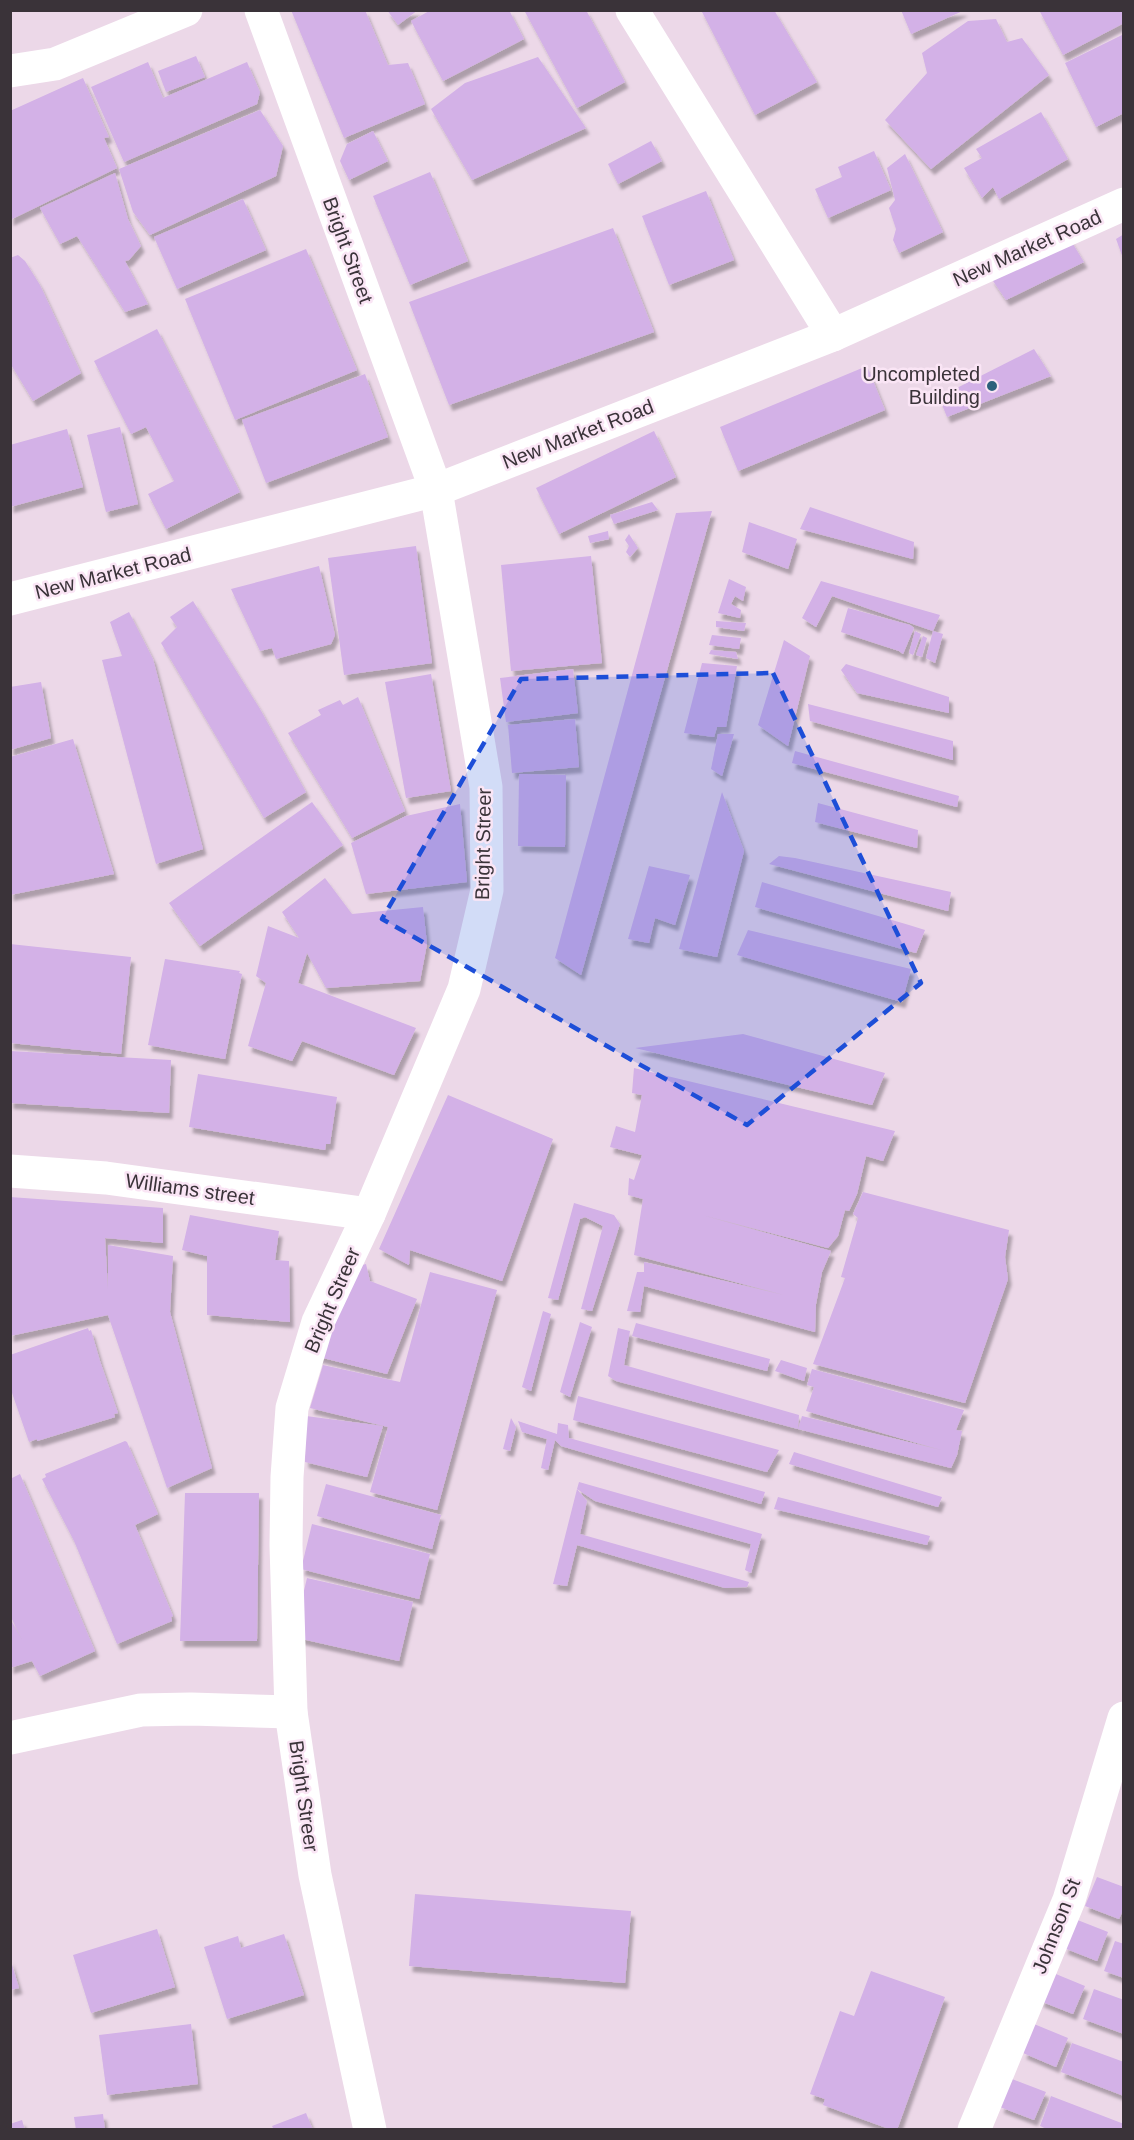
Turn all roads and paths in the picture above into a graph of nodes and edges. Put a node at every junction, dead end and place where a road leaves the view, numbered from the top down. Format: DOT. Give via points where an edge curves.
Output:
graph roads {
  1 [pos="186,10"];
  2 [pos="261,10"];
  3 [pos="632,10"];
  4 [pos="10,71"];
  5 [pos="1124,204"];
  6 [pos="833,335"];
  7 [pos="436,490"];
  8 [pos="10,599"];
  9 [pos="10,1171"];
  10 [pos="369,1214"];
  11 [pos="291,1712"];
  12 [pos="1124,1718"];
  13 [pos="10,1738"];
  14 [pos="370,2130"];
  15 [pos="974,2130"];
  1 -- 4 [label="street" via="55,64"];
  2 -- 7 [label="street, Bright Street"];
  3 -- 6 [label="street"];
  5 -- 6 [label="street, New Market Road"];
  6 -- 7 [label="street, New Market Road"];
  7 -- 8 [label="street, New Market Road"];
  7 -- 10 [label="street, Bright Streer" via="486,787 487,890 464,989"];
  9 -- 10 [label="street, Williams street" via="106,1178"];
  10 -- 11 [label="street, Bright Streer" via="318,1322 292,1408 286,1522"];
  11 -- 13 [label="street" via="141,1710"];
  11 -- 14 [label="street, Bright Streer" via="315,1875"];
  12 -- 15 [label="street, Johnson St" via="1069,1900"];
}
